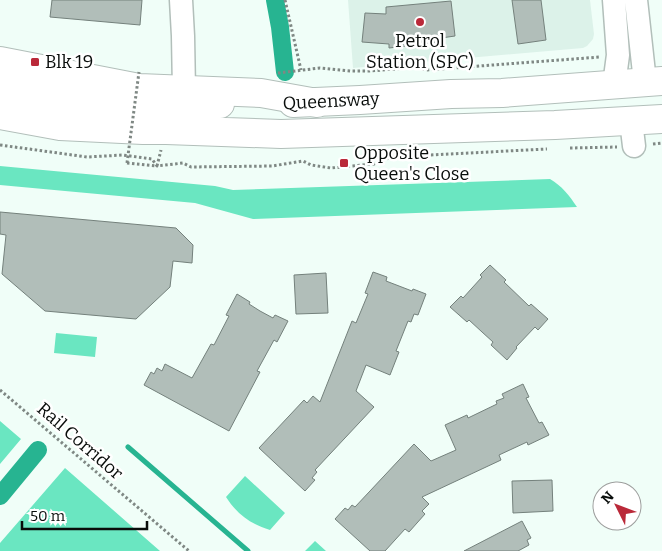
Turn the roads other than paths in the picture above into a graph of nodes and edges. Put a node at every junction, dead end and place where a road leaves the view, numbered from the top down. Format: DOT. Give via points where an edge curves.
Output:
graph roads {
  1 [pos="181,0"];
  2 [pos="614,0"];
  3 [pos="636,0"];
  4 [pos="0,61"];
  5 [pos="653,82"];
  6 [pos="614,85"];
  7 [pos="0,87"];
  8 [pos="184,91"];
  9 [pos="502,93"];
  10 [pos="317,103"];
  11 [pos="0,114"];
  12 [pos="64,114"];
  13 [pos="662,119"];
  14 [pos="557,141"];
  1 -- 8 [label="street"];
  2 -- 6 [label="street" via="618,56"];
  3 -- 5 [label="street"];
  4 -- 8 [label="main road" via="139,88"];
  5 -- 6 [label="main road, Queensway"];
  6 -- 9 [label="main road, Queensway"];
  7 -- 12 [label="main road, Queensway"];
  8 -- 10 [label="main road" via="261,93"];
  9 -- 10 [label="main road, Queensway"];
  9 -- 14 [label="main road" via="513,113"];
  10 -- 12 [label="main road, Queensway"];
  11 -- 12 [label="main road, Queensway"];
  12 -- 14 [label="main road, Queensway" via="144,130"];
  13 -- 14 [label="main road, Queensway" via="632,133"];
}
